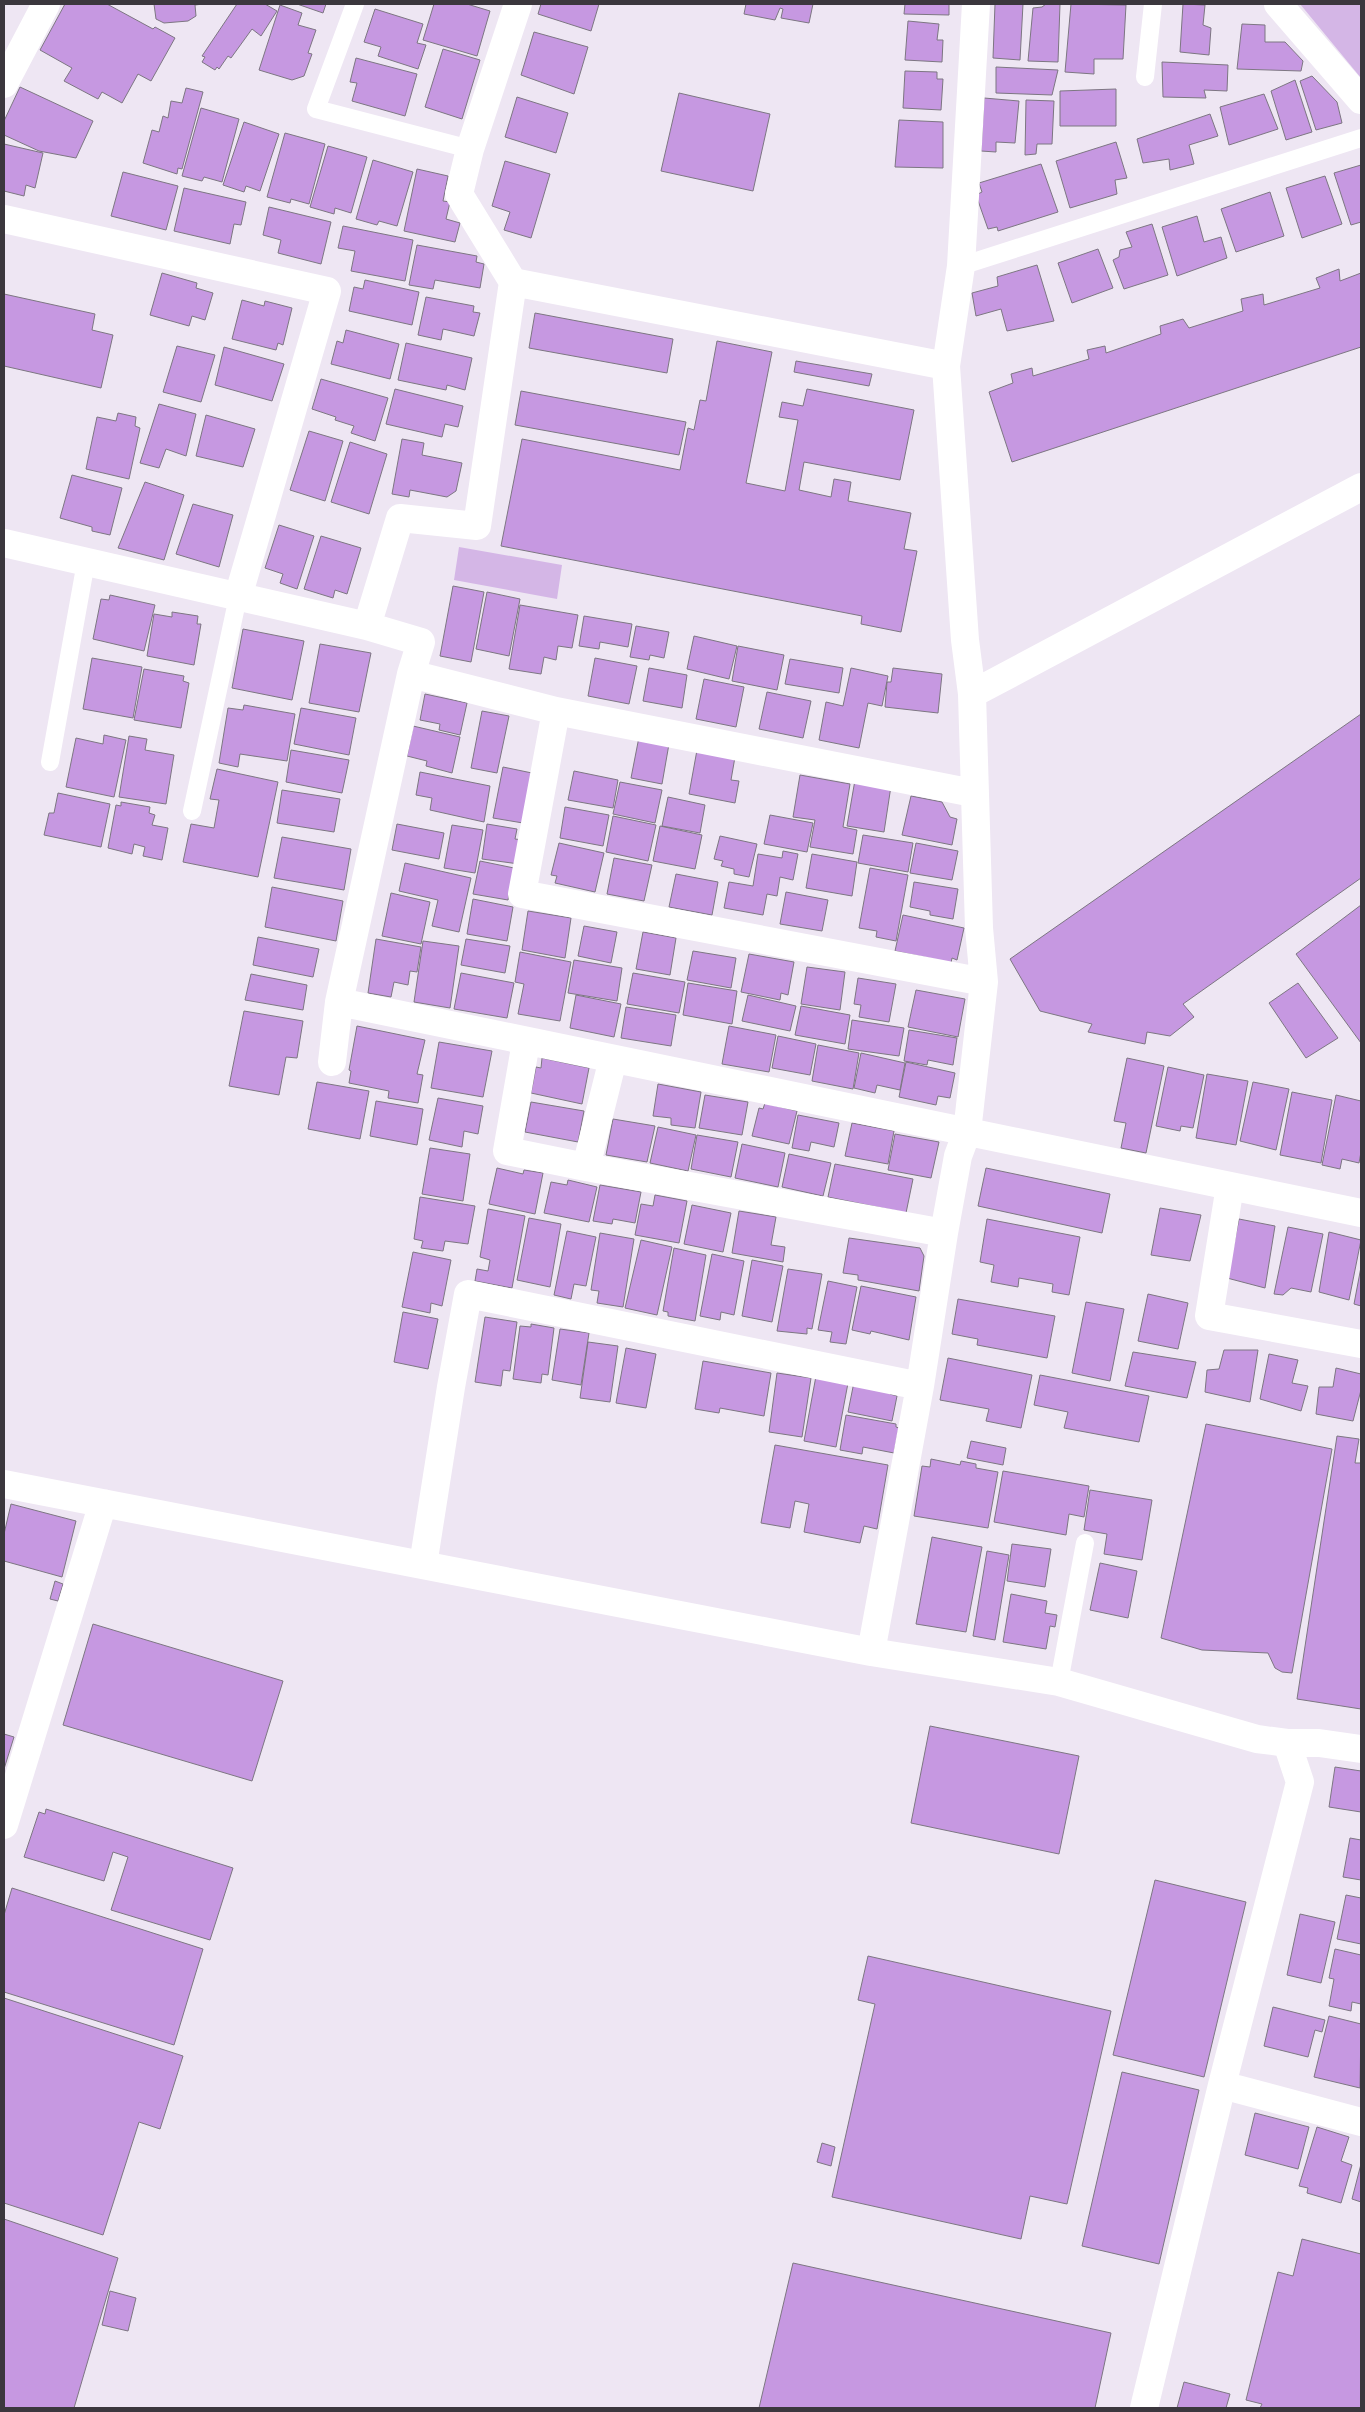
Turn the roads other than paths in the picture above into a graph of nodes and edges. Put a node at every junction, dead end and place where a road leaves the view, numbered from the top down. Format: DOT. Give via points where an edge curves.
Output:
graph roads {
  1 [pos="46,4"];
  2 [pos="356,4"];
  3 [pos="518,4"];
  4 [pos="976,4"];
  5 [pos="1153,4"];
  6 [pos="1278,4"];
  7 [pos="1145,76"];
  8 [pos="4,84"];
  9 [pos="1361,100"];
  10 [pos="1361,138"];
  11 [pos="470,149"];
  12 [pos="4,219"];
  13 [pos="961,266"];
  14 [pos="513,282"];
  15 [pos="946,366"];
  16 [pos="1361,487"];
  17 [pos="4,543"];
  18 [pos="86,562"];
  19 [pos="238,597"];
  20 [pos="367,626"];
  21 [pos="411,674"];
  22 [pos="972,694"];
  23 [pos="556,711"];
  24 [pos="50,762"];
  25 [pos="973,793"];
  26 [pos="192,811"];
  27 [pos="984,982"];
  28 [pos="339,1002"];
  29 [pos="526,1042"];
  30 [pos="613,1059"];
  31 [pos="332,1062"];
  32 [pos="967,1132"];
  33 [pos="586,1167"];
  34 [pos="1230,1186"];
  35 [pos="1361,1213"];
  36 [pos="944,1233"];
  37 [pos="1361,1344"];
  38 [pos="920,1386"];
  39 [pos="4,1484"];
  40 [pos="103,1503"];
  41 [pos="1085,1543"];
  42 [pos="423,1566"];
  43 [pos="871,1652"];
  44 [pos="1059,1682"];
  45 [pos="1287,1743"];
  46 [pos="1361,1749"];
  47 [pos="4,1825"];
  48 [pos="1222,2085"];
  49 [pos="1361,2122"];
  50 [pos="1144,2408"];
  1 -- 8 [label="street"];
  2 -- 11 [label="lane" via="316,109"];
  3 -- 11 [label="street"];
  4 -- 13 [label="street"];
  5 -- 7 [label="lane"];
  6 -- 9 [label="street"];
  10 -- 13 [label="lane"];
  11 -- 14 [label="street" via="459,194"];
  12 -- 19 [label="street" via="327,291"];
  13 -- 15 [label="street"];
  14 -- 15 [label="street"];
  14 -- 20 [label="street" via="477,526 400,518"];
  15 -- 22 [label="street" via="965,640"];
  16 -- 22 [label="street"];
  17 -- 18 [label="street"];
  18 -- 19 [label="street"];
  18 -- 24 [label="lane"];
  19 -- 20 [label="street"];
  19 -- 26 [label="lane"];
  20 -- 21 [label="street" via="420,642"];
  21 -- 23 [label="street"];
  21 -- 28 [label="street"];
  22 -- 25 [label="street"];
  23 -- 25 [label="street"];
  23 -- 27 [label="street" via="522,894"];
  25 -- 27 [label="street" via="978,928"];
  27 -- 32 [label="street"];
  28 -- 29 [label="street"];
  28 -- 31 [label="street"];
  29 -- 30 [label="street"];
  29 -- 33 [label="street" via="507,1151"];
  30 -- 32 [label="street"];
  30 -- 33 [label="street"];
  32 -- 34 [label="street"];
  32 -- 36 [label="street" via="958,1156"];
  33 -- 36 [label="street"];
  34 -- 35 [label="street"];
  34 -- 37 [label="street" via="1209,1316"];
  36 -- 38 [label="street"];
  38 -- 42 [label="street" via="468,1294"];
  38 -- 43 [label="street"];
  39 -- 40 [label="street"];
  40 -- 42 [label="street"];
  40 -- 47 [label="street"];
  41 -- 44 [label="lane"];
  42 -- 43 [label="street"];
  43 -- 44 [label="street"];
  44 -- 45 [label="street" via="1257,1739"];
  45 -- 46 [label="street" via="1319,1742"];
  45 -- 48 [label="street" via="1300,1782"];
  48 -- 49 [label="street"];
  48 -- 50 [label="street"];
}
